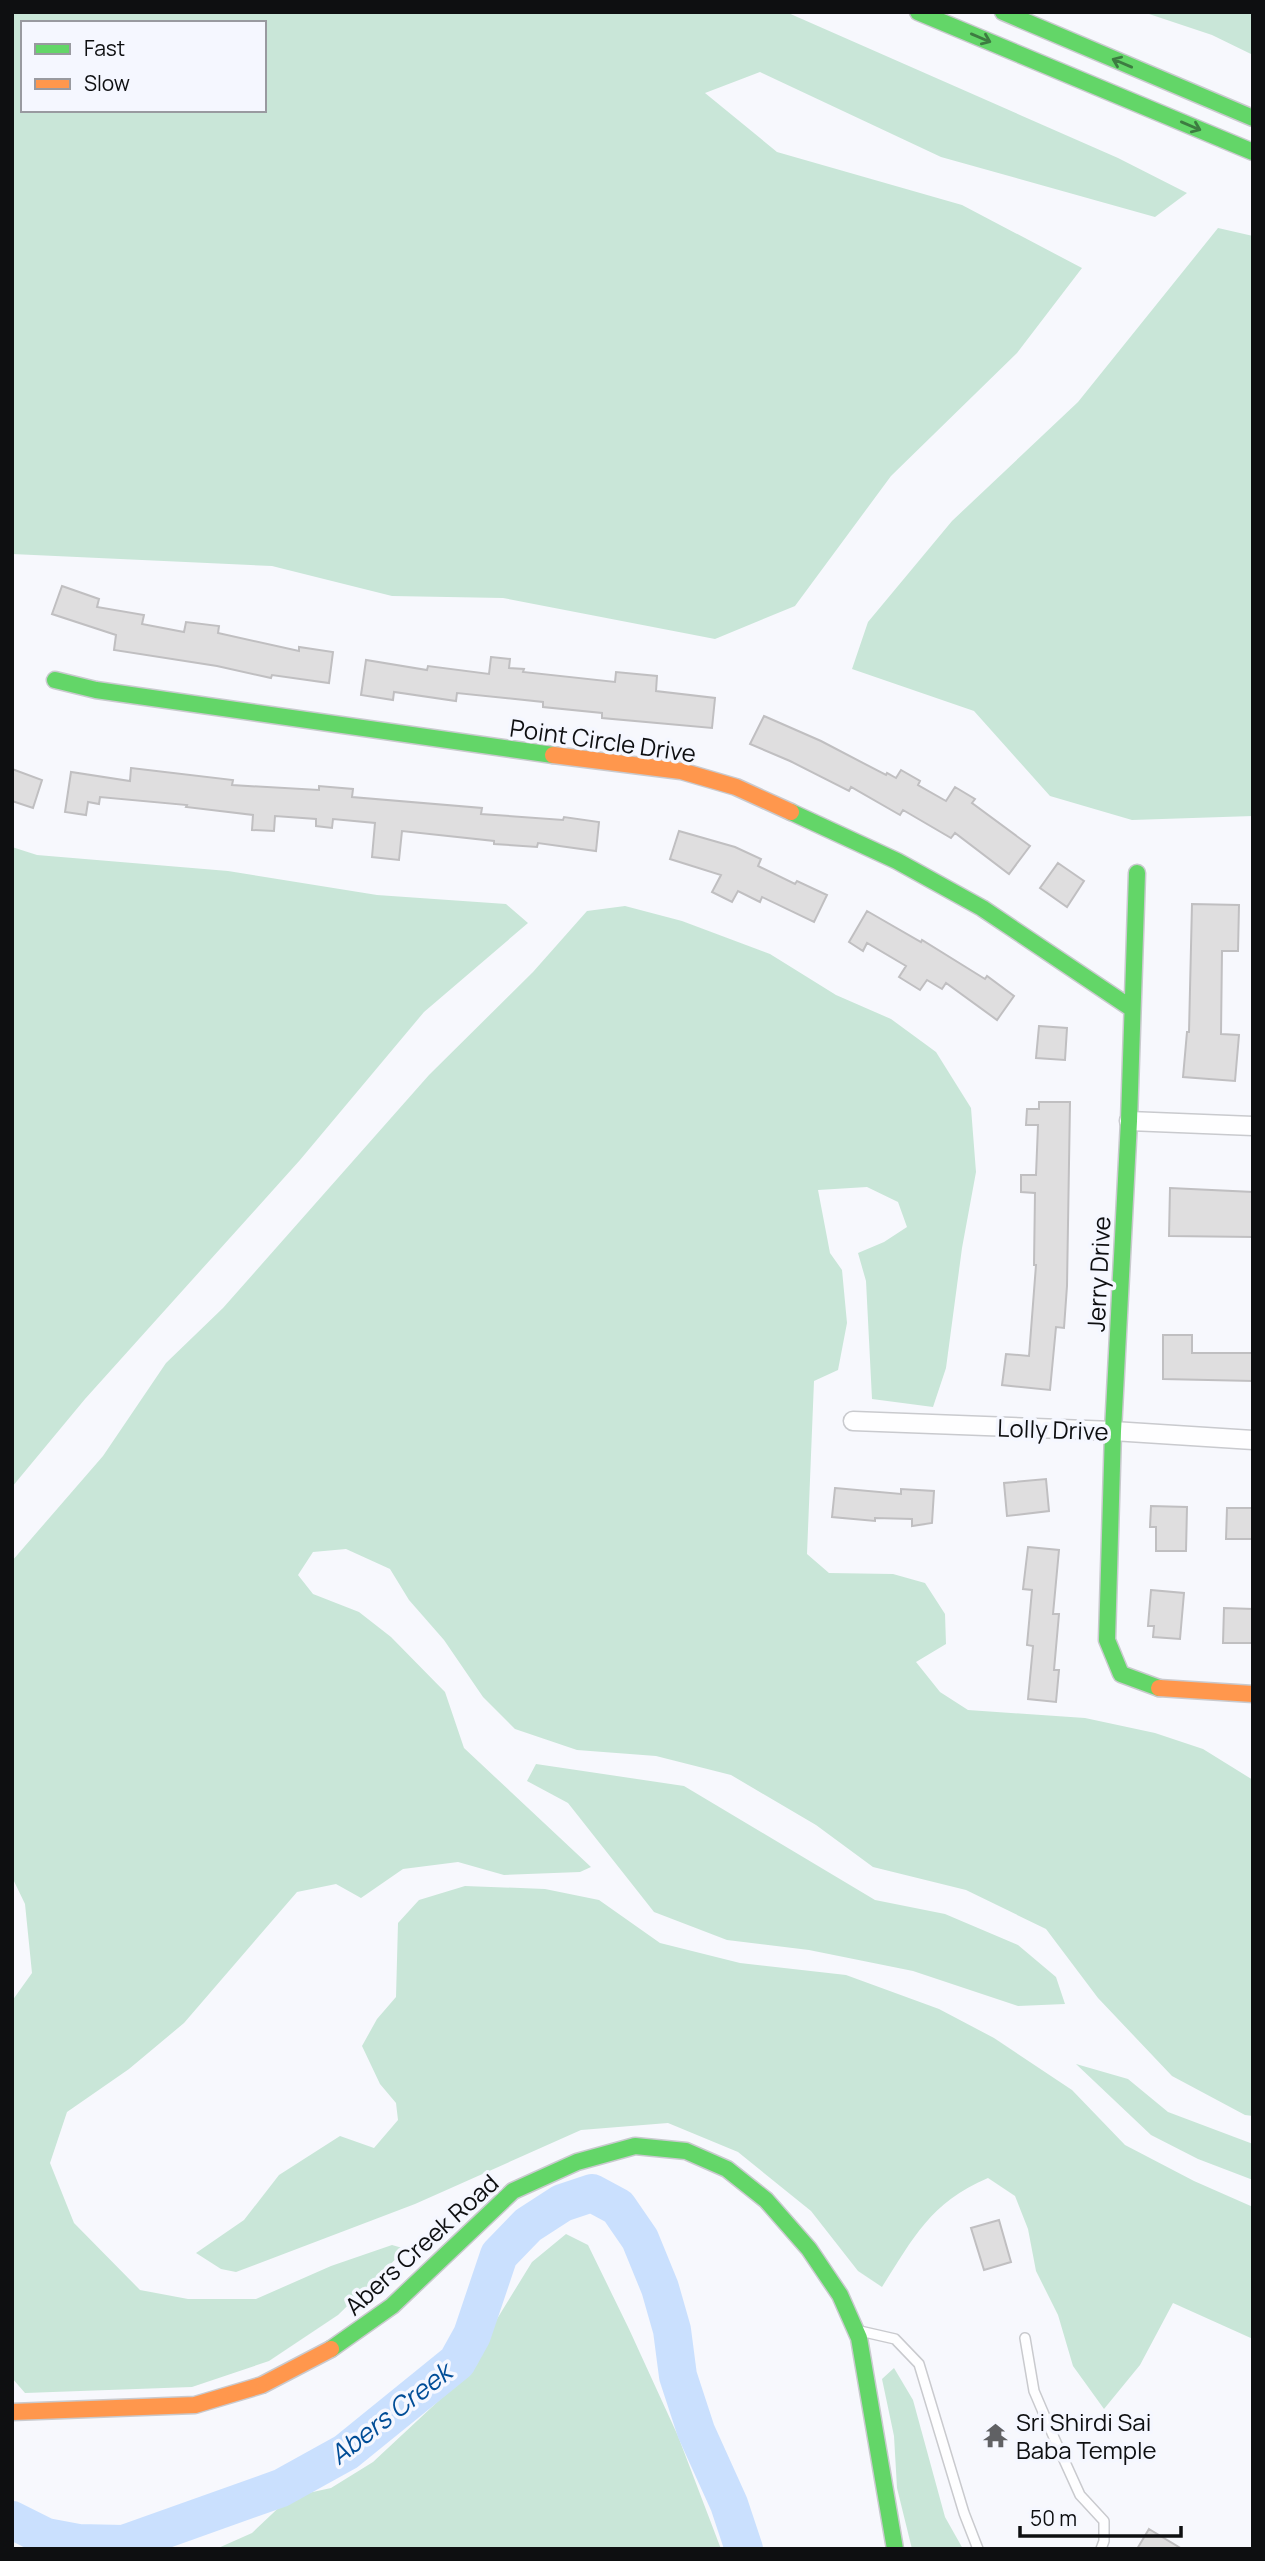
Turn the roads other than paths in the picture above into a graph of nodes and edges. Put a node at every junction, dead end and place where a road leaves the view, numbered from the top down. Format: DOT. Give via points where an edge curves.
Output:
graph roads {
  1 [pos="918,12"];
  2 [pos="1003,12"];
  3 [pos="1253,118"];
  4 [pos="1253,152"];
  5 [pos="55,680"];
  6 [pos="1138,873"];
  7 [pos="1131,1008"];
  8 [pos="1129,1121"];
  9 [pos="1253,1126"];
  10 [pos="853,1421"];
  11 [pos="1113,1431"];
  12 [pos="1253,1440"];
  13 [pos="1253,1694"];
  14 [pos="855,2329"];
  15 [pos="1025,2338"];
  16 [pos="12,2412"];
  17 [pos="895,2549"];
  18 [pos="978,2549"];
  19 [pos="1101,2549"];
  1 -- 4 [label="main road, one-way"];
  3 -- 2 [label="main road, one-way"];
  5 -- 7 [label="main road, Point Circle Drive" via="96,690 681,771 736,787 897,861 982,908"];
  6 -- 7 [label="main road, Jerry Drive"];
  7 -- 8 [label="main road, Jerry Drive"];
  8 -- 9 [label="street"];
  8 -- 11 [label="main road, Jerry Drive"];
  10 -- 11 [label="street, Lolly Drive"];
  11 -- 12 [label="street, Lolly Drive"];
  11 -- 13 [label="main road, Jerry Drive" via="1107,1640 1121,1674 1162,1689"];
  14 -- 16 [label="main road, Abers Creek Road" via="840,2295 809,2249 766,2200 727,2169 686,2151 635,2146 576,2162 513,2191 392,2306 330,2350 262,2385 195,2405"];
  14 -- 17 [label="main road, Abers Creek Road"];
  14 -- 18 [label="lane" via="895,2339 919,2364"];
  15 -- 19 [label="lane" via="1034,2391 1055,2440 1080,2495 1104,2521"];
}
